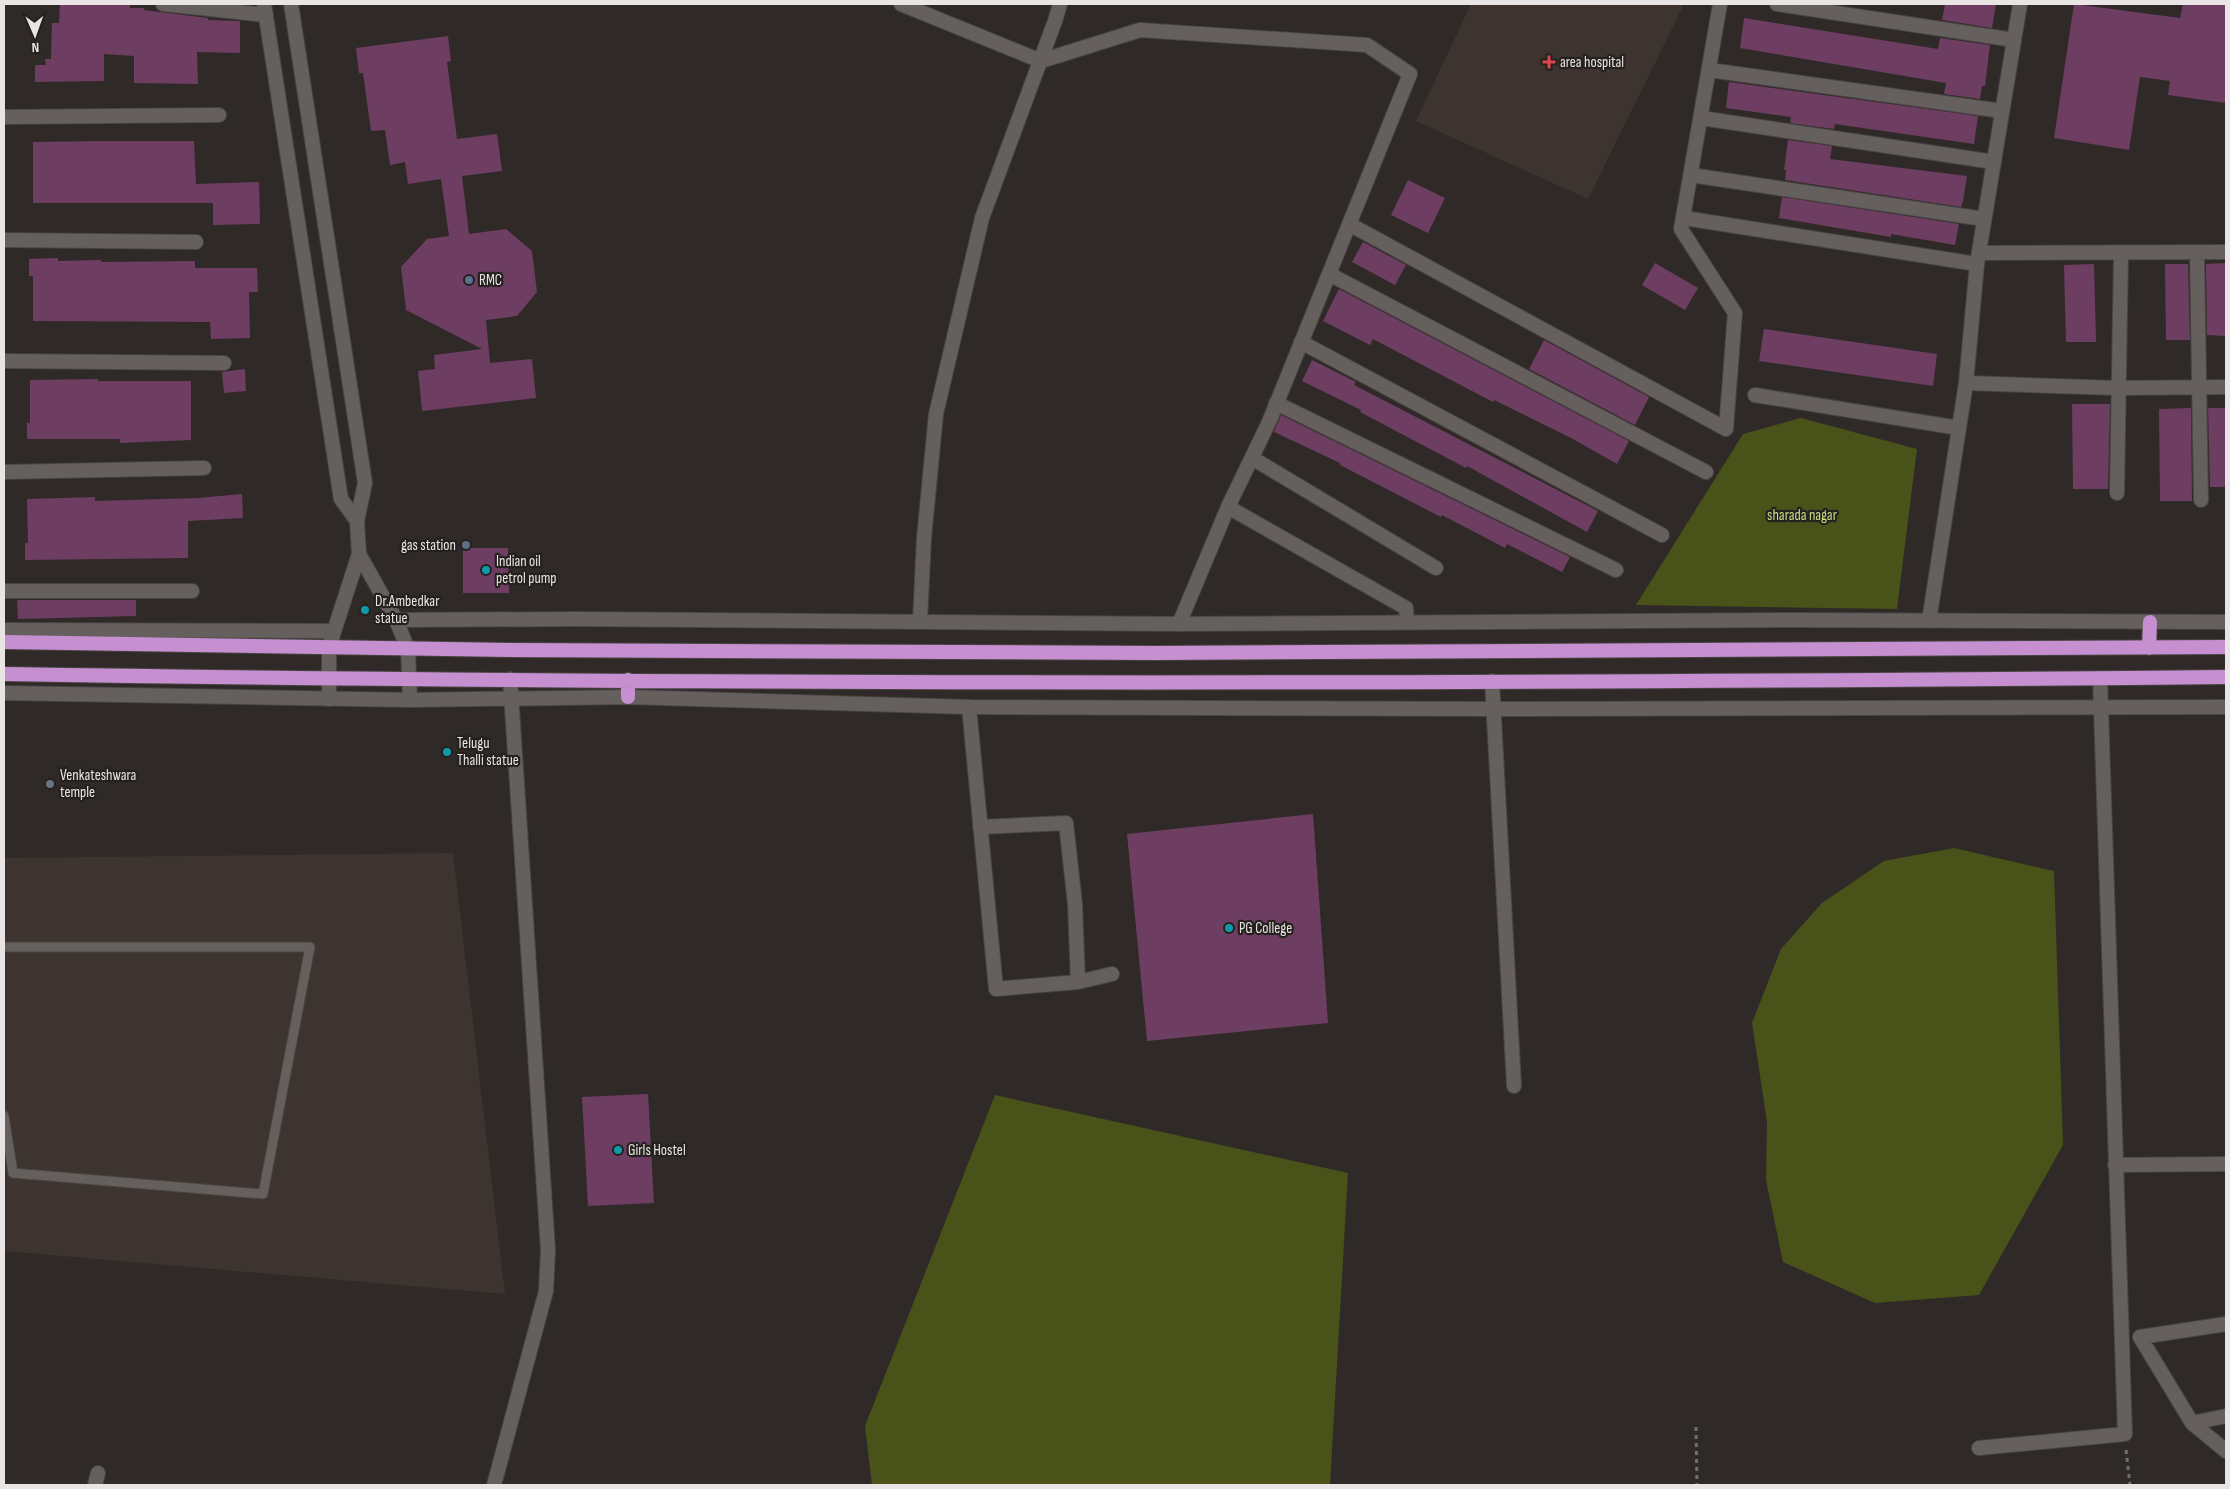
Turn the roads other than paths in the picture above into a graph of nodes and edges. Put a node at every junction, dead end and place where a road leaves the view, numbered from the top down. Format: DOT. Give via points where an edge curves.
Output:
graph roads {
  1 [pos="162,4"];
  2 [pos="291,4"];
  3 [pos="901,4"];
  4 [pos="1060,4"];
  5 [pos="1720,4"];
  6 [pos="1777,4"];
  7 [pos="2020,4"];
  8 [pos="265,9"];
  9 [pos="2014,40"];
  10 [pos="1041,61"];
  11 [pos="1709,70"];
  12 [pos="2002,111"];
  13 [pos="219,115"];
  14 [pos="4,117"];
  15 [pos="1701,118"];
  16 [pos="1994,162"];
  17 [pos="1691,174"];
  18 [pos="1684,218"];
  19 [pos="1984,219"];
  20 [pos="1349,224"];
  21 [pos="4,240"];
  22 [pos="196,242"];
  23 [pos="2226,252"];
  24 [pos="2120,253"];
  25 [pos="2197,253"];
  26 [pos="1978,258"];
  27 [pos="1329,274"];
  28 [pos="1302,342"];
  29 [pos="4,361"];
  30 [pos="224,363"];
  31 [pos="1966,383"];
  32 [pos="2226,387"];
  33 [pos="2118,388"];
  34 [pos="2199,388"];
  35 [pos="1754,395"];
  36 [pos="1276,403"];
  37 [pos="1959,428"];
  38 [pos="1252,458"];
  39 [pos="204,468"];
  40 [pos="4,472"];
  41 [pos="1706,472"];
  42 [pos="2117,493"];
  43 [pos="2201,500"];
  44 [pos="1228,507"];
  45 [pos="357,521"];
  46 [pos="1662,535"];
  47 [pos="359,554"];
  48 [pos="1436,568"];
  49 [pos="1616,570"];
  50 [pos="4,591"];
  51 [pos="192,591"];
  52 [pos="396,620"];
  53 [pos="920,621"];
  54 [pos="1929,621"];
  55 [pos="1407,622"];
  56 [pos="2150,622"];
  57 [pos="2226,622"];
  58 [pos="1179,624"];
  59 [pos="334,630"];
  60 [pos="4,637"];
  61 [pos="329,647"];
  62 [pos="2226,647"];
  63 [pos="2149,648"];
  64 [pos="408,649"];
  65 [pos="4,674"];
  66 [pos="2226,677"];
  67 [pos="2100,678"];
  68 [pos="328,679"];
  69 [pos="410,680"];
  70 [pos="510,680"];
  71 [pos="628,680"];
  72 [pos="1492,681"];
  73 [pos="4,693"];
  74 [pos="628,697"];
  75 [pos="329,699"];
  76 [pos="511,699"];
  77 [pos="410,700"];
  78 [pos="970,707"];
  79 [pos="2226,707"];
  80 [pos="2100,708"];
  81 [pos="1494,709"];
  82 [pos="980,827"];
  83 [pos="4,947"];
  84 [pos="1112,974"];
  85 [pos="1078,982"];
  86 [pos="1514,1086"];
  87 [pos="4,1116"];
  88 [pos="2226,1164"];
  89 [pos="2115,1165"];
  90 [pos="2226,1324"];
  91 [pos="2226,1416"];
  92 [pos="2192,1423"];
  93 [pos="1979,1448"];
  94 [pos="2226,1451"];
  95 [pos="494,1485"];
  1 -- 8 [label="street"];
  2 -- 45 [label="street" via="365,483"];
  3 -- 10 [label="street"];
  4 -- 10 [label="street"];
  5 -- 11 [label="street"];
  6 -- 9 [label="street"];
  7 -- 9 [label="street"];
  8 -- 45 [label="street" via="341,499"];
  9 -- 12 [label="street"];
  10 -- 20 [label="street" via="1140,30 1367,45 1410,74"];
  10 -- 53 [label="street" via="982,218 936,414"];
  11 -- 12 [label="street"];
  11 -- 15 [label="street"];
  12 -- 16 [label="street"];
  13 -- 14 [label="street"];
  15 -- 16 [label="street"];
  15 -- 17 [label="street"];
  16 -- 19 [label="street"];
  17 -- 18 [label="street"];
  17 -- 19 [label="street"];
  18 -- 20 [label="street" via="1681,228 1735,313 1726,428"];
  18 -- 26 [label="street"];
  19 -- 26 [label="street"];
  20 -- 27 [label="street"];
  21 -- 22 [label="street"];
  23 -- 25 [label="street"];
  24 -- 25 [label="street"];
  24 -- 26 [label="street"];
  24 -- 33 [label="street"];
  25 -- 34 [label="street"];
  26 -- 31 [label="street"];
  27 -- 28 [label="street"];
  27 -- 41 [label="street"];
  28 -- 36 [label="street"];
  28 -- 46 [label="street"];
  29 -- 30 [label="street"];
  31 -- 33 [label="street"];
  31 -- 37 [label="street"];
  32 -- 34 [label="street"];
  33 -- 34 [label="street"];
  33 -- 42 [label="street"];
  34 -- 43 [label="street"];
  35 -- 37 [label="street"];
  36 -- 38 [label="street"];
  36 -- 49 [label="street"];
  37 -- 54 [label="street"];
  38 -- 44 [label="street"];
  38 -- 48 [label="street"];
  39 -- 40 [label="street"];
  44 -- 55 [label="street" via="1406,608"];
  44 -- 58 [label="street"];
  45 -- 47 [label="street"];
  47 -- 52 [label="street"];
  47 -- 59 [label="street"];
  50 -- 51 [label="street"];
  52 -- 53 [label="street"];
  52 -- 64 [label="street"];
  53 -- 58 [label="street"];
  54 -- 55 [label="street"];
  54 -- 56 [label="street"];
  55 -- 58 [label="street"];
  56 -- 57 [label="street"];
  56 -- 63 [label="highway"];
  59 -- 60 [label="street"];
  59 -- 61 [label="street"];
  60 -- 61 [label="highway"];
  61 -- 64 [label="highway"];
  61 -- 68 [label="street"];
  62 -- 63 [label="highway"];
  63 -- 64 [label="highway" via="1454,652"];
  64 -- 69 [label="street"];
  65 -- 68 [label="highway"];
  66 -- 67 [label="highway"];
  67 -- 72 [label="highway"];
  67 -- 80 [label="street"];
  68 -- 69 [label="highway"];
  68 -- 75 [label="street"];
  69 -- 70 [label="highway"];
  69 -- 77 [label="street"];
  70 -- 71 [label="highway"];
  70 -- 76 [label="street"];
  71 -- 72 [label="highway"];
  71 -- 74 [label="highway"];
  72 -- 81 [label="street"];
  73 -- 75 [label="street"];
  74 -- 76 [label="street"];
  74 -- 78 [label="street"];
  75 -- 77 [label="street"];
  76 -- 77 [label="street"];
  76 -- 95 [label="street" via="548,1250 546,1291"];
  78 -- 81 [label="street"];
  78 -- 82 [label="street"];
  79 -- 80 [label="street"];
  80 -- 81 [label="street"];
  80 -- 89 [label="street"];
  81 -- 86 [label="street"];
  82 -- 85 [label="street" via="996,989"];
  82 -- 85 [label="street" via="1066,823 1075,904"];
  83 -- 87 [label="lane" via="310,947 262,1194 13,1173"];
  84 -- 85 [label="street"];
  88 -- 89 [label="street"];
  89 -- 93 [label="street" via="2125,1434"];
  90 -- 92 [label="street" via="2140,1337"];
  91 -- 92 [label="street"];
  92 -- 94 [label="street"];
}
